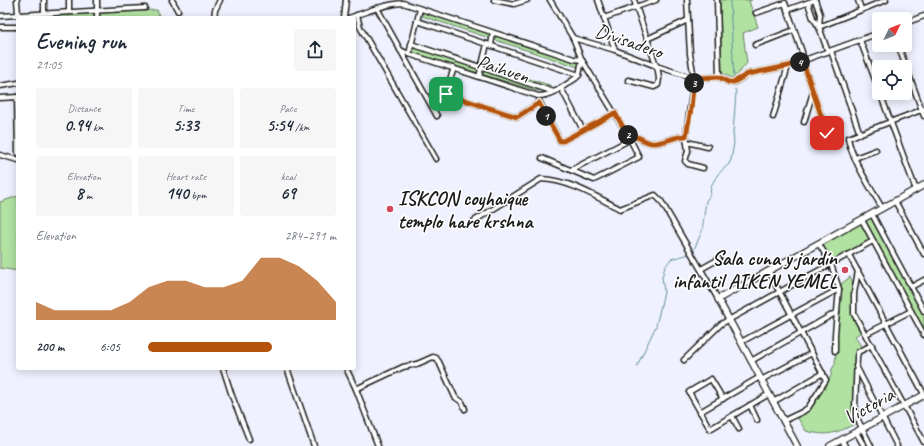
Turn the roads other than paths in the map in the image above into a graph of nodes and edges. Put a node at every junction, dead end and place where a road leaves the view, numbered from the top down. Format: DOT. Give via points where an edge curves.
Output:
graph roads {
  1 [pos="17,0"];
  2 [pos="44,0"];
  3 [pos="69,0"];
  4 [pos="97,0"];
  5 [pos="172,0"];
  6 [pos="220,0"];
  7 [pos="346,0"];
  8 [pos="494,0"];
  9 [pos="527,0"];
  10 [pos="550,0"];
  11 [pos="598,0"];
  12 [pos="634,0"];
  13 [pos="656,0"];
  14 [pos="687,0"];
  15 [pos="717,0"];
  16 [pos="815,0"];
  17 [pos="858,0"];
  18 [pos="886,0"];
  19 [pos="808,3"];
  20 [pos="637,7"];
  21 [pos="144,8"];
  22 [pos="377,8"];
  23 [pos="420,9"];
  24 [pos="861,9"];
  25 [pos="97,10"];
  26 [pos="787,10"];
  27 [pos="178,11"];
  28 [pos="69,12"];
  29 [pos="44,13"];
  30 [pos="756,13"];
  31 [pos="18,14"];
  32 [pos="356,15"];
  33 [pos="0,16"];
  34 [pos="97,16"];
  35 [pos="214,16"];
  36 [pos="344,16"];
  37 [pos="924,16"];
  38 [pos="604,18"];
  39 [pos="688,20"];
  40 [pos="417,21"];
  41 [pos="912,21"];
  42 [pos="819,27"];
  43 [pos="0,28"];
  44 [pos="16,28"];
  45 [pos="794,30"];
  46 [pos="494,33"];
  47 [pos="872,36"];
  48 [pos="573,38"];
  49 [pos="647,39"];
  50 [pos="860,40"];
  51 [pos="411,44"];
  52 [pos="489,45"];
  53 [pos="755,45"];
  54 [pos="400,50"];
  55 [pos="614,50"];
  56 [pos="830,51"];
  57 [pos="901,52"];
  58 [pos="409,54"];
  59 [pos="582,60"];
  60 [pos="803,61"];
  61 [pos="481,66"];
  62 [pos="656,66"];
  63 [pos="788,66"];
  64 [pos="454,68"];
  65 [pos="872,72"];
  66 [pos="578,75"];
  67 [pos="479,77"];
  68 [pos="719,77"];
  69 [pos="694,78"];
  70 [pos="628,80"];
  71 [pos="16,83"];
  72 [pos="0,86"];
  73 [pos="561,88"];
  74 [pos="554,92"];
  75 [pos="814,92"];
  76 [pos="538,96"];
  77 [pos="16,97"];
  78 [pos="0,98"];
  79 [pos="883,100"];
  80 [pos="539,103"];
  81 [pos="923,110"];
  82 [pos="615,113"];
  83 [pos="437,116"];
  84 [pos="924,116"];
  85 [pos="773,117"];
  86 [pos="804,122"];
  87 [pos="891,122"];
  88 [pos="583,130"];
  89 [pos="827,133"];
  90 [pos="860,134"];
  91 [pos="686,136"];
  92 [pos="630,139"];
  93 [pos="687,142"];
  94 [pos="708,146"];
  95 [pos="876,150"];
  96 [pos="0,155"];
  97 [pos="542,158"];
  98 [pos="855,158"];
  99 [pos="16,159"];
  100 [pos="436,159"];
  101 [pos="703,168"];
  102 [pos="571,170"];
  103 [pos="921,188"];
  104 [pos="896,201"];
  105 [pos="882,208"];
  106 [pos="872,214"];
  107 [pos="862,220"];
  108 [pos="474,221"];
  109 [pos="873,242"];
  110 [pos="819,244"];
  111 [pos="924,254"];
  112 [pos="849,255"];
  113 [pos="719,259"];
  114 [pos="831,264"];
  115 [pos="701,269"];
  116 [pos="769,272"];
  117 [pos="858,272"];
  118 [pos="924,280"];
  119 [pos="911,287"];
  120 [pos="839,289"];
  121 [pos="780,293"];
  122 [pos="718,299"];
  123 [pos="911,311"];
  124 [pos="924,311"];
  125 [pos="837,312"];
  126 [pos="792,315"];
  127 [pos="729,320"];
  128 [pos="886,323"];
  129 [pos="801,333"];
  130 [pos="866,334"];
  131 [pos="924,335"];
  132 [pos="741,342"];
  133 [pos="872,345"];
  134 [pos="835,351"];
  135 [pos="812,354"];
  136 [pos="684,360"];
  137 [pos="751,361"];
  138 [pos="856,366"];
  139 [pos="224,370"];
  140 [pos="288,370"];
  141 [pos="347,370"];
  142 [pos="823,374"];
  143 [pos="760,379"];
  144 [pos="356,389"];
  145 [pos="769,394"];
  146 [pos="924,394"];
  147 [pos="723,399"];
  148 [pos="773,402"];
  149 [pos="750,405"];
  150 [pos="904,406"];
  151 [pos="465,409"];
  152 [pos="700,412"];
  153 [pos="732,416"];
  154 [pos="882,418"];
  155 [pos="757,420"];
  156 [pos="783,421"];
  157 [pos="739,429"];
  158 [pos="859,430"];
  159 [pos="249,438"];
  160 [pos="842,440"];
  161 [pos="924,442"];
  162 [pos="314,446"];
  163 [pos="378,446"];
  164 [pos="797,446"];
  165 [pos="830,446"];
  166 [pos="845,446"];
  167 [pos="864,446"];
  168 [pos="871,446"];
  169 [pos="897,446"];
  1 -- 31 [label="street"];
  2 -- 29 [label="street"];
  3 -- 28 [label="street"];
  4 -- 25 [label="street"];
  5 -- 27 [label="street"];
  6 -- 35 [label="street"];
  7 -- 36 [label="street"];
  8 -- 9 [label="street" via="514,4"];
  10 -- 48 [label="street, Divisadero"];
  11 -- 38 [label="street"];
  12 -- 20 [label="street"];
  13 -- 20 [label="street"];
  14 -- 39 [label="street"];
  15 -- 68 [label="street"];
  16 -- 19 [label="street"];
  16 -- 42 [label="street" via="820,14"];
  17 -- 24 [label="street"];
  18 -- 24 [label="street"];
  19 -- 26 [label="street"];
  19 -- 42 [label="street"];
  20 -- 38 [label="street"];
  20 -- 49 [label="street"];
  21 -- 25 [label="street"];
  22 -- 23 [label="street" via="403,3"];
  22 -- 32 [label="street"];
  22 -- 54 [label="street"];
  23 -- 40 [label="street"];
  23 -- 46 [label="street"];
  24 -- 42 [label="street"];
  25 -- 28 [label="street"];
  25 -- 34 [label="street"];
  26 -- 30 [label="street" via="785,3"];
  26 -- 45 [label="street"];
  28 -- 29 [label="street"];
  29 -- 31 [label="street"];
  31 -- 33 [label="street"];
  32 -- 100 [label="street" via="360,27"];
  37 -- 41 [label="street"];
  38 -- 55 [label="street"];
  39 -- 49 [label="street"];
  39 -- 69 [label="street"];
  40 -- 51 [label="street"];
  40 -- 52 [label="street"];
  42 -- 56 [label="street"];
  43 -- 44 [label="street"];
  45 -- 53 [label="street"];
  45 -- 60 [label="street"];
  46 -- 52 [label="street"];
  46 -- 59 [label="street"];
  47 -- 50 [label="street, Divisadero"];
  48 -- 55 [label="street, Divisadero"];
  48 -- 59 [label="street"];
  49 -- 62 [label="street"];
  50 -- 56 [label="street, Divisadero"];
  50 -- 65 [label="street"];
  51 -- 58 [label="street"];
  51 -- 61 [label="street"];
  52 -- 61 [label="street"];
  52 -- 66 [label="street"];
  54 -- 58 [label="street, Paihuen"];
  54 -- 83 [label="street"];
  55 -- 62 [label="street, Divisadero"];
  56 -- 60 [label="street, Divisadero"];
  56 -- 90 [label="street"];
  57 -- 81 [label="street"];
  58 -- 64 [label="street, Paihuen"];
  59 -- 66 [label="street"];
  59 -- 82 [label="street"];
  60 -- 63 [label="street, Divisadero"];
  60 -- 75 [label="street"];
  61 -- 67 [label="street"];
  61 -- 74 [label="street"];
  62 -- 69 [label="street, Divisadero"];
  62 -- 70 [label="street" via="659,76 656,87"];
  63 -- 68 [label="street, Divisadero" via="748,74 734,82"];
  63 -- 85 [label="street"];
  64 -- 67 [label="street, Paihuen"];
  64 -- 80 [label="street" via="446,94 517,117"];
  66 -- 73 [label="street, Paihuen"];
  67 -- 76 [label="street, Paihuen"];
  68 -- 69 [label="street, Divisadero"];
  69 -- 91 [label="street"];
  71 -- 72 [label="street"];
  73 -- 74 [label="street, Paihuen"];
  73 -- 88 [label="street"];
  74 -- 76 [label="street, Paihuen"];
  75 -- 86 [label="street"];
  75 -- 89 [label="street"];
  76 -- 80 [label="street"];
  77 -- 78 [label="street"];
  79 -- 87 [label="street"];
  80 -- 88 [label="street" via="560,141"];
  81 -- 84 [label="street"];
  81 -- 87 [label="street"];
  82 -- 88 [label="street"];
  82 -- 92 [label="street"];
  87 -- 90 [label="street"];
  87 -- 103 [label="street"];
  90 -- 98 [label="street" via="848,138"];
  91 -- 92 [label="street" via="655,143 636,137"];
  91 -- 93 [label="street"];
  92 -- 102 [label="street"];
  92 -- 102 [label="street" via="639,157 594,180"];
  93 -- 94 [label="street"];
  93 -- 101 [label="street" via="686,163"];
  95 -- 98 [label="street"];
  96 -- 99 [label="street"];
  97 -- 102 [label="street"];
  98 -- 105 [label="street"];
  103 -- 104 [label="street"];
  104 -- 105 [label="street"];
  104 -- 111 [label="street"];
  105 -- 106 [label="street"];
  106 -- 107 [label="street"];
  106 -- 119 [label="street"];
  107 -- 109 [label="street"];
  107 -- 110 [label="street"];
  108 -- 115 [label="street" via="541,179 553,179 620,209 655,195"];
  109 -- 112 [label="street"];
  109 -- 123 [label="street"];
  110 -- 114 [label="street"];
  110 -- 116 [label="street"];
  112 -- 114 [label="street"];
  112 -- 117 [label="street"];
  113 -- 115 [label="street"];
  114 -- 120 [label="street"];
  114 -- 121 [label="street"];
  115 -- 122 [label="street"];
  116 -- 121 [label="street"];
  116 -- 122 [label="street"];
  117 -- 128 [label="street"];
  117 -- 130 [label="street" via="854,292 854,314"];
  118 -- 119 [label="street"];
  119 -- 124 [label="street"];
  120 -- 125 [label="street"];
  120 -- 126 [label="street"];
  121 -- 126 [label="street"];
  121 -- 127 [label="street"];
  122 -- 127 [label="street"];
  123 -- 128 [label="street"];
  123 -- 131 [label="street"];
  125 -- 129 [label="street"];
  125 -- 134 [label="street"];
  126 -- 129 [label="street"];
  126 -- 132 [label="street"];
  127 -- 132 [label="street"];
  127 -- 136 [label="street" via="721,324"];
  128 -- 130 [label="street"];
  128 -- 146 [label="street"];
  129 -- 135 [label="street"];
  129 -- 137 [label="street"];
  130 -- 133 [label="street"];
  132 -- 137 [label="street"];
  133 -- 138 [label="street" via="858,352"];
  133 -- 150 [label="street"];
  135 -- 142 [label="street"];
  135 -- 143 [label="street"];
  137 -- 143 [label="street"];
  138 -- 154 [label="street"];
  138 -- 158 [label="street" via="854,408"];
  139 -- 159 [label="street"];
  140 -- 162 [label="street"];
  141 -- 144 [label="street"];
  142 -- 148 [label="street"];
  142 -- 156 [label="street" via="826,380 808,408"];
  143 -- 145 [label="street"];
  143 -- 147 [label="street"];
  144 -- 151 [label="street" via="403,367 433,357 439,362 455,397 462,402"];
  144 -- 163 [label="street"];
  145 -- 148 [label="street"];
  145 -- 149 [label="street"];
  146 -- 150 [label="street, Victoria"];
  147 -- 152 [label="street"];
  147 -- 152 [label="street" via="711,380 689,392"];
  148 -- 156 [label="street"];
  149 -- 153 [label="street"];
  149 -- 155 [label="street"];
  150 -- 154 [label="street, Victoria"];
  150 -- 161 [label="street"];
  152 -- 153 [label="street" via="710,429"];
  153 -- 157 [label="street"];
  154 -- 158 [label="street, Victoria"];
  154 -- 169 [label="street"];
  156 -- 164 [label="street"];
  158 -- 160 [label="street, Victoria"];
  158 -- 167 [label="street"];
  158 -- 168 [label="street"];
  160 -- 165 [label="street, Victoria"];
  160 -- 166 [label="street"];
}
